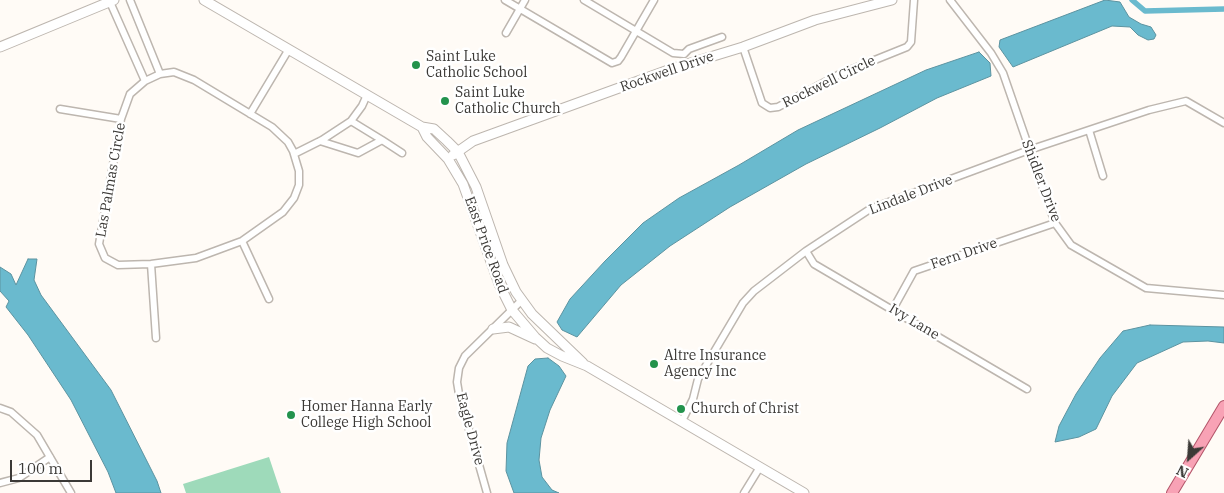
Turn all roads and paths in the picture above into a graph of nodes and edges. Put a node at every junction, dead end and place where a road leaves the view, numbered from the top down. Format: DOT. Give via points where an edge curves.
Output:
graph roads {
  1 [pos="130,0"];
  2 [pos="204,0"];
  3 [pos="505,0"];
  4 [pos="525,0"];
  5 [pos="584,0"];
  6 [pos="654,0"];
  7 [pos="892,0"];
  8 [pos="914,0"];
  9 [pos="950,0"];
  10 [pos="112,1"];
  11 [pos="520,9"];
  12 [pos="636,30"];
  13 [pos="506,33"];
  14 [pos="722,37"];
  15 [pos="0,47"];
  16 [pos="743,47"];
  17 [pos="289,49"];
  18 [pos="684,54"];
  19 [pos="687,64"];
  20 [pos="160,74"];
  21 [pos="145,81"];
  22 [pos="367,95"];
  23 [pos="60,109"];
  24 [pos="250,114"];
  25 [pos="121,119"];
  26 [pos="351,121"];
  27 [pos="1224,123"];
  28 [pos="422,127"];
  29 [pos="1089,130"];
  30 [pos="382,140"];
  31 [pos="320,141"];
  32 [pos="1029,150"];
  33 [pos="402,152"];
  34 [pos="458,152"];
  35 [pos="294,154"];
  36 [pos="448,159"];
  37 [pos="1103,176"];
  38 [pos="1055,223"];
  39 [pos="242,241"];
  40 [pos="806,251"];
  41 [pos="152,264"];
  42 [pos="1224,295"];
  43 [pos="269,299"];
  44 [pos="522,300"];
  45 [pos="893,309"];
  46 [pos="512,310"];
  47 [pos="493,329"];
  48 [pos="156,338"];
  49 [pos="541,342"];
  50 [pos="587,366"];
  51 [pos="1027,389"];
  52 [pos="1224,406"];
  53 [pos="0,408"];
  54 [pos="682,421"];
  55 [pos="50,457"];
  56 [pos="760,467"];
  57 [pos="0,482"];
  58 [pos="71,493"];
  59 [pos="488,493"];
  60 [pos="744,493"];
  61 [pos="804,493"];
  62 [pos="1172,493"];
  1 -- 20 [label="street"];
  2 -- 17 [label="main road, East Price Road"];
  3 -- 11 [label="street"];
  4 -- 11 [label="street"];
  5 -- 12 [label="street"];
  6 -- 12 [label="street"];
  7 -- 16 [label="main road, Rockwell Drive" via="815,20"];
  8 -- 16 [label="street, Rockwell Circle" via="911,42 907,47 840,74 778,107 762,104"];
  9 -- 32 [label="street, Shidler Drive" via="997,61"];
  10 -- 15 [label="main road"];
  10 -- 21 [label="street"];
  11 -- 12 [label="street" via="612,63 618,61"];
  11 -- 13 [label="street"];
  12 -- 18 [label="street"];
  14 -- 18 [label="street" via="689,49"];
  16 -- 19 [label="main road, Rockwell Drive"];
  17 -- 22 [label="main road, East Price Road"];
  17 -- 24 [label="street"];
  18 -- 19 [label="street"];
  19 -- 34 [label="main road, Rockwell Drive" via="473,141"];
  20 -- 21 [label="street, Las Palmas Circle"];
  20 -- 24 [label="street, Las Palmas Circle" via="174,72 194,80"];
  21 -- 25 [label="street, Las Palmas Circle" via="130,94"];
  22 -- 26 [label="street"];
  22 -- 28 [label="main road, East Price Road"];
  23 -- 25 [label="street"];
  24 -- 35 [label="street, Las Palmas Circle" via="288,142"];
  25 -- 41 [label="street, Las Palmas Circle" via="99,244 105,258 118,266"];
  26 -- 30 [label="street"];
  26 -- 31 [label="street"];
  27 -- 29 [label="street, Lindale Drive" via="1186,101"];
  28 -- 34 [label="main road, East Price Road" via="434,129"];
  28 -- 36 [label="main road, East Price Road"];
  29 -- 32 [label="street, Lindale Drive"];
  29 -- 37 [label="street"];
  30 -- 31 [label="street" via="358,153"];
  30 -- 33 [label="street"];
  31 -- 35 [label="street"];
  32 -- 38 [label="street, Shidler Drive"];
  32 -- 40 [label="street, Lindale Drive" via="870,209"];
  34 -- 36 [label="main road, Rockwell Drive"];
  34 -- 44 [label="main road, East Price Road" via="476,187 503,265"];
  35 -- 39 [label="street, Las Palmas Circle" via="299,185 294,198 283,212"];
  36 -- 46 [label="main road, East Price Road" via="468,195 499,284"];
  38 -- 42 [label="street, Shidler Drive" via="1072,245 1146,288"];
  38 -- 45 [label="street, Fern Drive" via="914,270"];
  39 -- 41 [label="street, Las Palmas Circle" via="196,258"];
  39 -- 43 [label="street"];
  40 -- 45 [label="street, Ivy Lane" via="814,264"];
  40 -- 54 [label="street, Lindale Drive" via="754,291 743,304 698,379"];
  41 -- 48 [label="street"];
  44 -- 46 [label="street, Eagle Drive"];
  44 -- 50 [label="main road, East Price Road" via="544,328"];
  45 -- 51 [label="street, Ivy Lane"];
  46 -- 47 [label="street, Eagle Drive"];
  46 -- 49 [label="main road, East Price Road"];
  47 -- 49 [label="main road" via="509,327"];
  47 -- 59 [label="street, Eagle Drive" via="465,356 457,382"];
  49 -- 50 [label="main road, East Price Road" via="562,356"];
  50 -- 54 [label="main road, East Price Road"];
  52 -- 62 [label="main road"];
  53 -- 55 [label="street" via="10,412 37,435"];
  54 -- 56 [label="main road, East Price Road"];
  55 -- 57 [label="street" via="18,478"];
  55 -- 58 [label="street"];
  56 -- 60 [label="street"];
  56 -- 61 [label="main road, East Price Road"];
}
